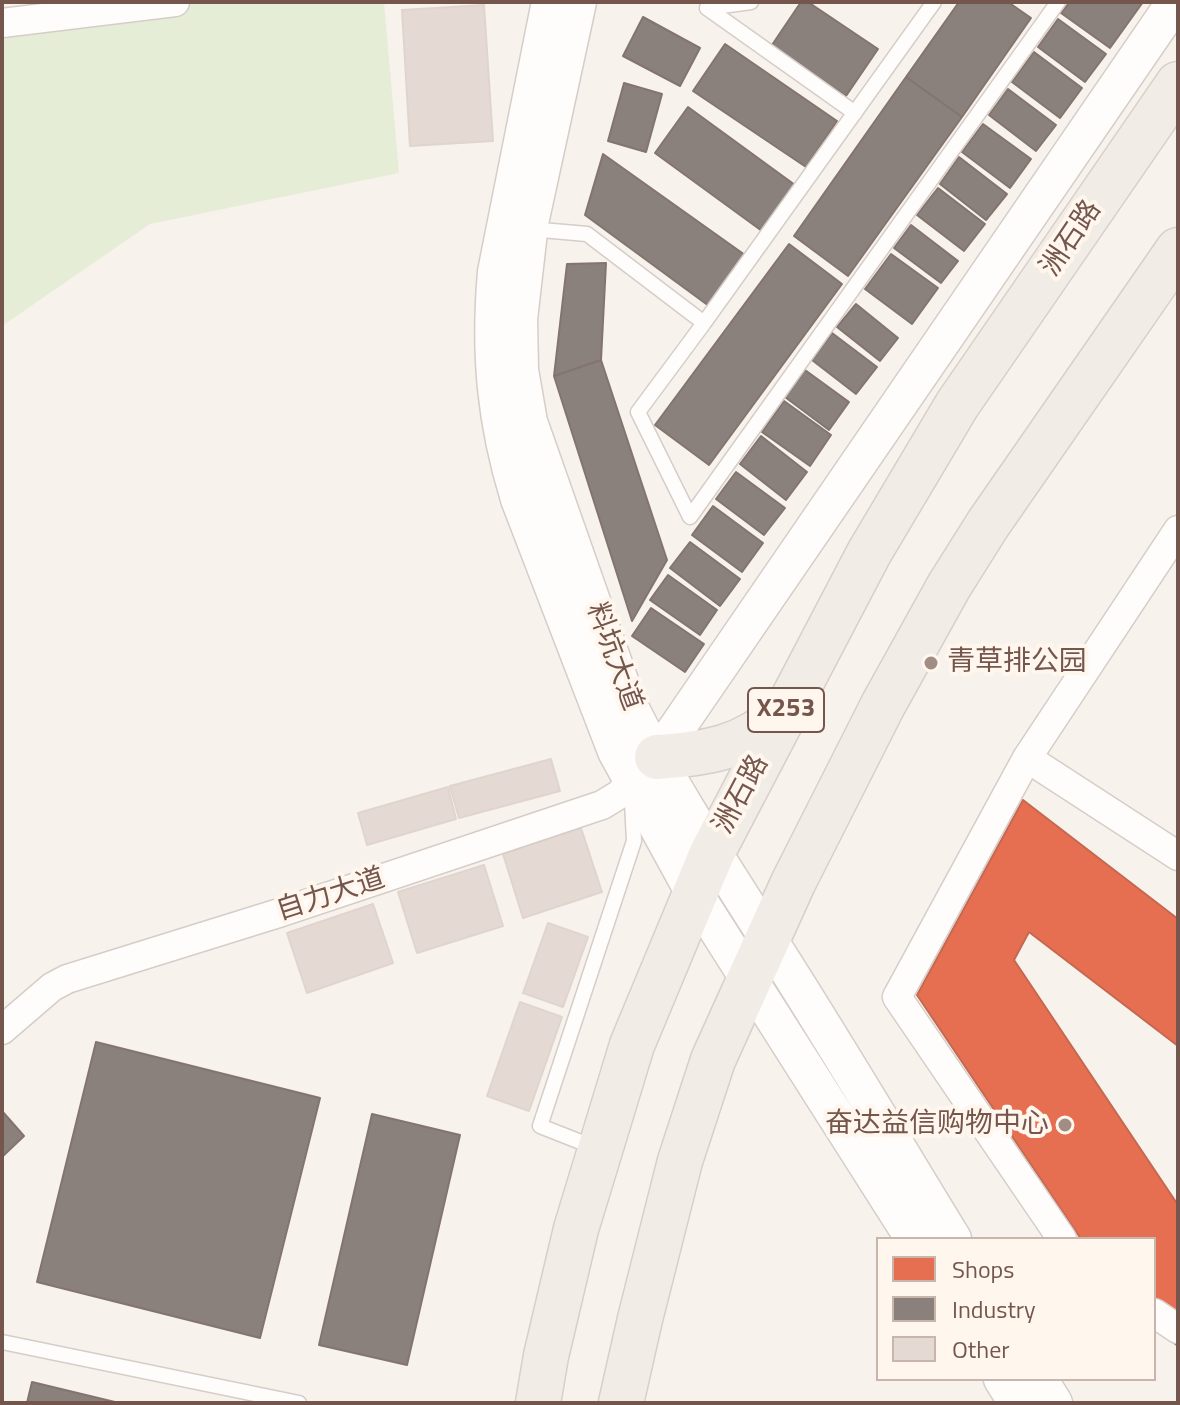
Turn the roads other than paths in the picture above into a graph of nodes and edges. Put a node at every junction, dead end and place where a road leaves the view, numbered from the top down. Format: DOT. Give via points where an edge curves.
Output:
graph roads {
  1 [pos="550,2"];
  2 [pos="578,2"];
  3 [pos="751,2"];
  4 [pos="934,2"];
  5 [pos="1058,2"];
  6 [pos="1175,2"];
  7 [pos="170,3"];
  8 [pos="2,23"];
  9 [pos="1178,84"];
  10 [pos="855,113"];
  11 [pos="530,229"];
  12 [pos="1178,250"];
  13 [pos="704,323"];
  14 [pos="1178,530"];
  15 [pos="787,709"];
  16 [pos="1027,758"];
  17 [pos="644,768"];
  18 [pos="712,853"];
  19 [pos="1178,856"];
  20 [pos="694,893"];
  21 [pos="768,937"];
  22 [pos="748,977"];
  23 [pos="2,1030"];
  24 [pos="600,1150"];
  25 [pos="913,1237"];
  26 [pos="952,1237"];
  27 [pos="1061,1237"];
  28 [pos="1156,1314"];
  29 [pos="1178,1329"];
  30 [pos="2,1342"];
  31 [pos="1003,1381"];
  32 [pos="1040,1381"];
  33 [pos="299,1403"];
  34 [pos="538,1403"];
  35 [pos="621,1403"];
  36 [pos="1017,1403"];
  37 [pos="1054,1403"];
  1 -- 17 [label="street, 料坑大道" via="496,272 492,368 519,499 601,717"];
  2 -- 11 [label="street, 料坑大道"];
  3 -- 10 [label="lane" via="707,8"];
  4 -- 10 [label="lane"];
  5 -- 13 [label="lane" via="690,517 638,412"];
  6 -- 17 [label="street"];
  7 -- 8 [label="street"];
  9 -- 15 [label="main road, 洲石路 / X253" via="957,405 869,553"];
  10 -- 13 [label="lane"];
  11 -- 13 [label="lane" via="587,234"];
  11 -- 17 [label="street, 料坑大道" via="519,319 529,422 627,701"];
  12 -- 21 [label="main road, X253" via="949,586 883,705"];
  14 -- 16 [label="street"];
  15 -- 17 [label="main road" via="753,737 726,749"];
  15 -- 18 [label="main road, 洲石路 / X253"];
  16 -- 19 [label="street"];
  16 -- 27 [label="street" via="897,997"];
  17 -- 18 [label="street, 料坑大道"];
  17 -- 20 [label="street, 料坑大道"];
  17 -- 23 [label="street, 自力大道" via="620,794 561,819 67,979"];
  17 -- 24 [label="lane" via="634,841 540,1126"];
  18 -- 20 [label="main road, 洲石路 / X253"];
  18 -- 21 [label="street, 料坑大道"];
  20 -- 22 [label="street, 料坑大道"];
  20 -- 24 [label="main road, 洲石路 / X253" via="632,1045"];
  21 -- 22 [label="main road, X253"];
  21 -- 26 [label="street, 料坑大道"];
  22 -- 25 [label="street, 料坑大道"];
  22 -- 35 [label="main road, X253" via="713,1060 680,1161"];
  24 -- 34 [label="main road, 洲石路 / X253" via="576,1229"];
  28 -- 29 [label="street"];
  30 -- 33 [label="lane"];
  31 -- 36 [label="street"];
  32 -- 37 [label="street"];
}
